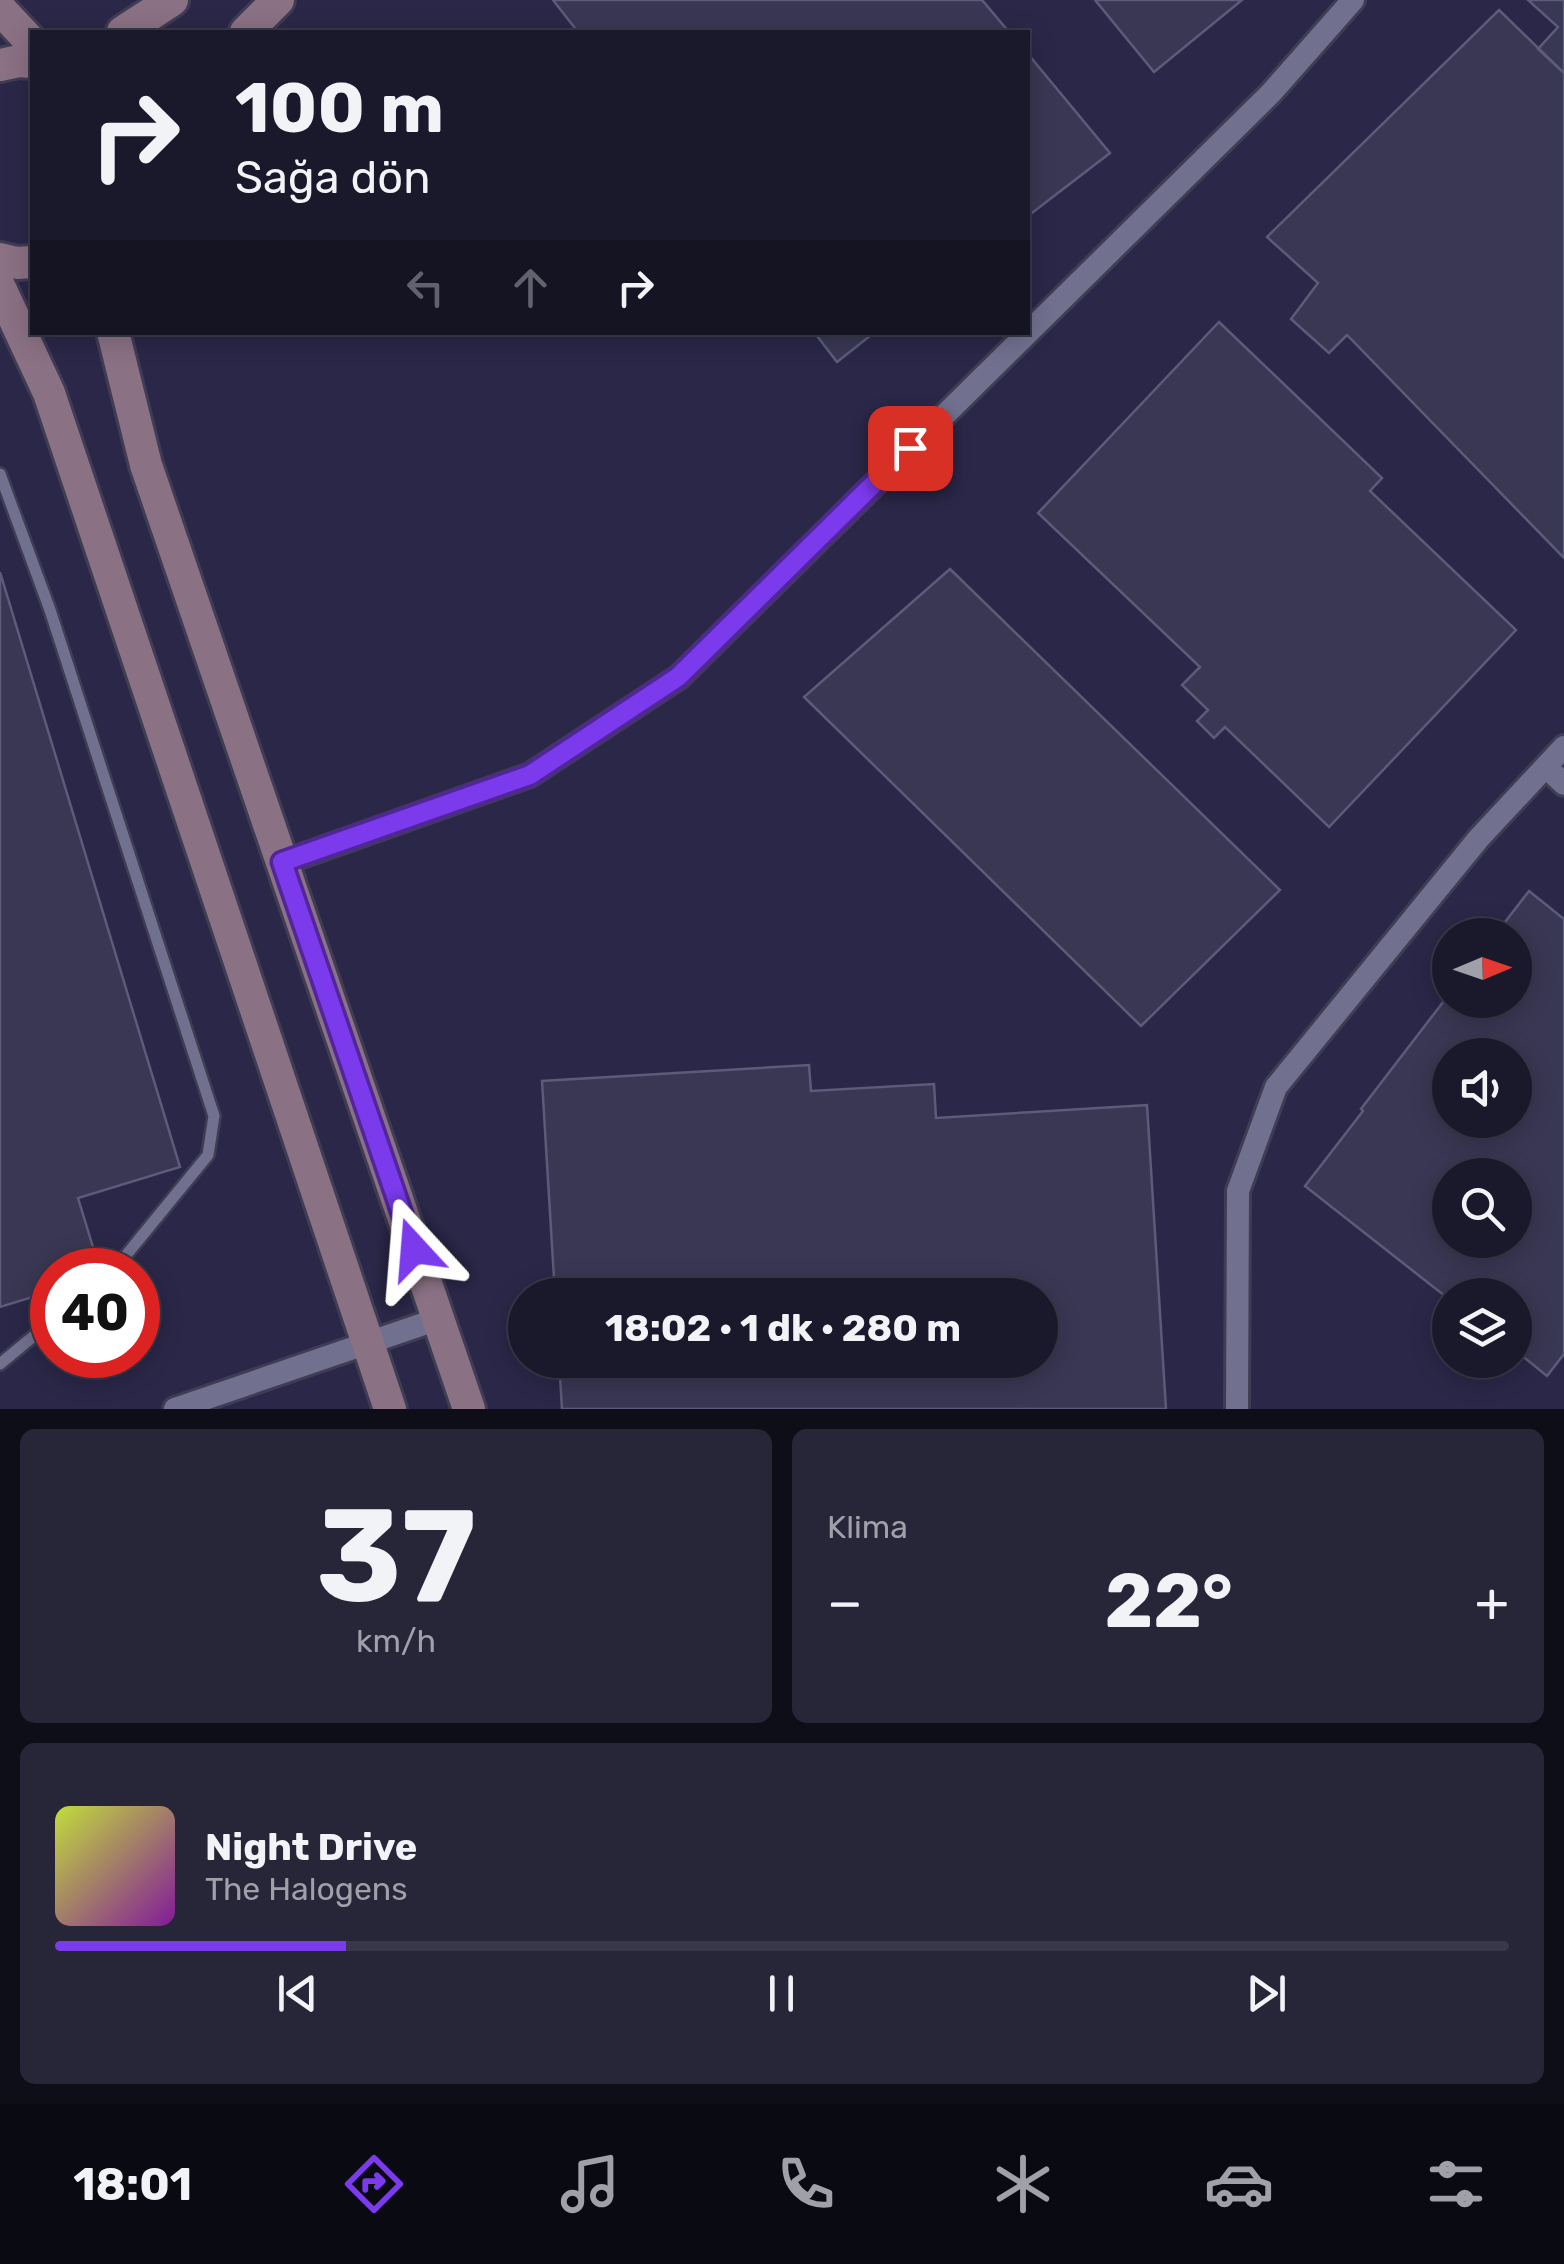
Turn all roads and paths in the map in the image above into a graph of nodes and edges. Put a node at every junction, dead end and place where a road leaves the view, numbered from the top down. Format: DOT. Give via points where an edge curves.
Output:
graph roads {
  1 [pos="172,0"];
  2 [pos="278,0"];
  3 [pos="1353,0"];
  4 [pos="0,8"];
  5 [pos="126,30"];
  6 [pos="248,30"];
  7 [pos="30,42"];
  8 [pos="30,62"];
  9 [pos="0,66"];
  10 [pos="0,259"];
  11 [pos="30,262"];
  12 [pos="2,299"];
  13 [pos="1030,330"];
  14 [pos="114,335"];
  15 [pos="1025,335"];
  16 [pos="0,474"];
  17 [pos="1564,747"];
  18 [pos="1546,766"];
  19 [pos="1564,784"];
  20 [pos="282,862"];
  21 [pos="132,1248"];
  22 [pos="438,1319"];
  23 [pos="30,1339"];
  24 [pos="368,1345"];
  25 [pos="0,1364"];
  26 [pos="175,1409"];
  27 [pos="390,1409"];
  28 [pos="469,1409"];
  29 [pos="1237,1409"];
  1 -- 5 [label="street"];
  2 -- 6 [label="street"];
  3 -- 13 [label="street" via="1271,93"];
  4 -- 7 [label="street"];
  8 -- 9 [label="street"];
  10 -- 11 [label="street"];
  12 -- 24 [label="street" via="50,393"];
  14 -- 20 [label="street" via="146,465"];
  15 -- 20 [label="street" via="678,677 530,775"];
  16 -- 21 [label="lane" via="214,1116 208,1154"];
  17 -- 18 [label="street"];
  18 -- 19 [label="street"];
  18 -- 29 [label="street" via="1276,1087 1238,1191"];
  20 -- 22 [label="street"];
  22 -- 24 [label="street"];
  22 -- 28 [label="street"];
  23 -- 25 [label="lane"];
  24 -- 26 [label="street"];
  24 -- 27 [label="street"];
}
